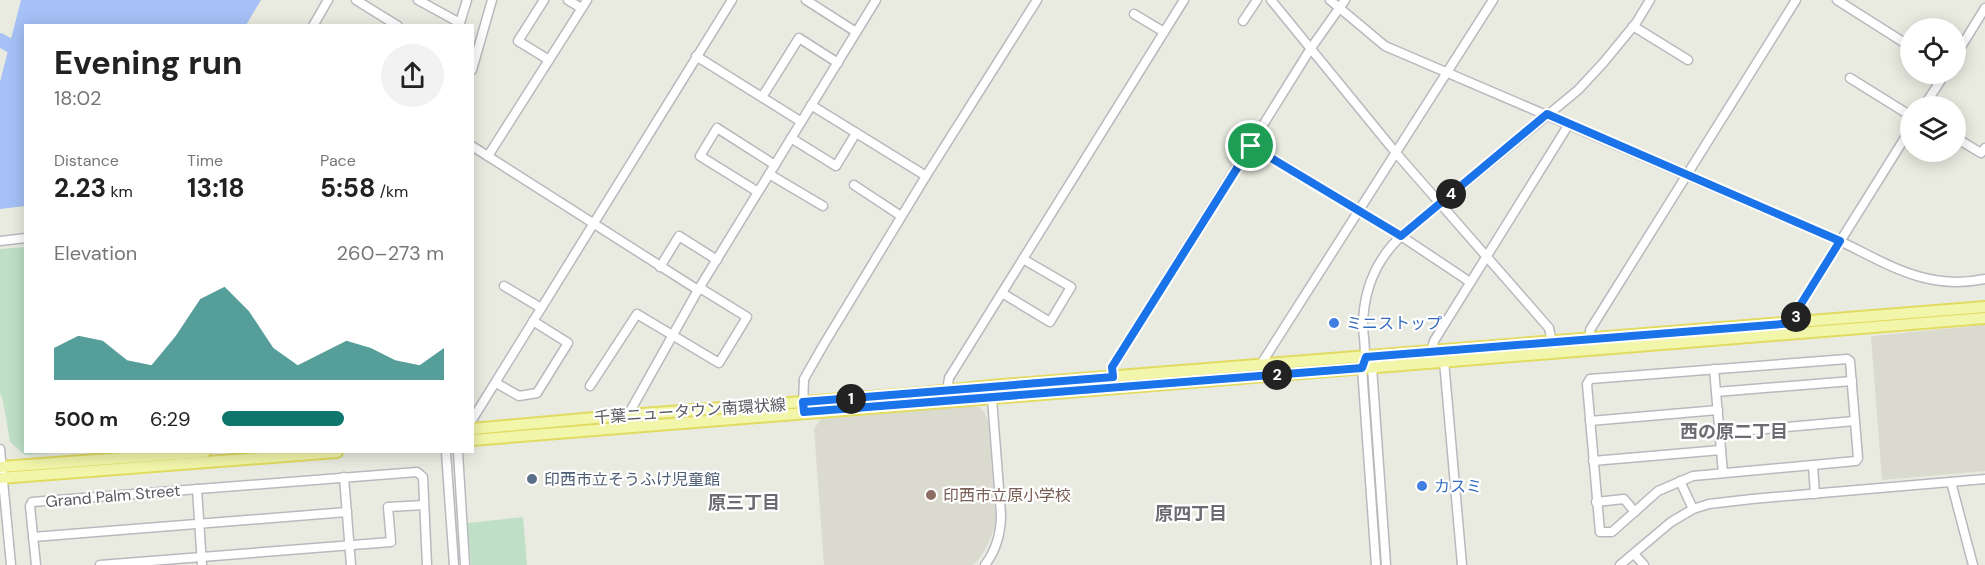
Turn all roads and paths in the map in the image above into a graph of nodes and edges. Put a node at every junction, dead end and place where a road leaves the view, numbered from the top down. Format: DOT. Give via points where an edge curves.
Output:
graph roads {
  1 [pos="328,0"];
  2 [pos="356,0"];
  3 [pos="418,0"];
  4 [pos="467,0"];
  5 [pos="492,0"];
  6 [pos="544,0"];
  7 [pos="568,0"];
  8 [pos="732,0"];
  9 [pos="806,0"];
  10 [pos="876,0"];
  11 [pos="1037,0"];
  12 [pos="1184,0"];
  13 [pos="1257,0"];
  14 [pos="1270,0"];
  15 [pos="1330,0"];
  16 [pos="1345,0"];
  17 [pos="1493,0"];
  18 [pos="1650,0"];
  19 [pos="1796,0"];
  20 [pos="1837,0"];
  21 [pos="584,4"];
  22 [pos="1340,8"];
  23 [pos="1134,14"];
  24 [pos="1983,15"];
  25 [pos="1243,21"];
  26 [pos="314,24"];
  27 [pos="395,24"];
  28 [pos="460,24"];
  29 [pos="1633,27"];
  30 [pos="1164,32"];
  31 [pos="856,33"];
  32 [pos="1900,40"];
  33 [pos="1966,40"];
  34 [pos="1311,48"];
  35 [pos="696,56"];
  36 [pos="549,60"];
  37 [pos="1688,60"];
  38 [pos="474,63"];
  39 [pos="838,63"];
  40 [pos="1448,72"];
  41 [pos="1850,78"];
  42 [pos="762,96"];
  43 [pos="811,105"];
  44 [pos="1900,109"];
  45 [pos="1547,114"];
  46 [pos="800,122"];
  47 [pos="1569,124"];
  48 [pos="856,133"];
  49 [pos="790,138"];
  50 [pos="1966,144"];
  51 [pos="1251,146"];
  52 [pos="1900,146"];
  53 [pos="474,147"];
  54 [pos="1985,148"];
  55 [pos="1396,153"];
  56 [pos="488,156"];
  57 [pos="775,165"];
  58 [pos="770,174"];
  59 [pos="1688,175"];
  60 [pos="926,176"];
  61 [pos="854,186"];
  62 [pos="758,192"];
  63 [pos="1441,203"];
  64 [pos="823,207"];
  65 [pos="1358,210"];
  66 [pos="902,216"];
  67 [pos="592,224"];
  68 [pos="1401,236"];
  69 [pos="24,238"];
  70 [pos="0,241"];
  71 [pos="1840,241"];
  72 [pos="1488,256"];
  73 [pos="1023,259"];
  74 [pos="717,260"];
  75 [pos="660,267"];
  76 [pos="1985,279"];
  77 [pos="1470,282"];
  78 [pos="504,286"];
  79 [pos="699,289"];
  80 [pos="1002,293"];
  81 [pos="1985,307"];
  82 [pos="541,308"];
  83 [pos="1985,318"];
  84 [pos="533,321"];
  85 [pos="1795,323"];
  86 [pos="671,335"];
  87 [pos="1590,339"];
  88 [pos="1552,342"];
  89 [pos="1431,352"];
  90 [pos="1366,357"];
  91 [pos="1444,361"];
  92 [pos="1263,365"];
  93 [pos="1367,368"];
  94 [pos="1714,369"];
  95 [pos="1113,377"];
  96 [pos="1852,381"];
  97 [pos="495,383"];
  98 [pos="590,386"];
  99 [pos="991,386"];
  100 [pos="947,391"];
  101 [pos="1716,392"];
  102 [pos="992,398"];
  103 [pos="803,407"];
  104 [pos="1718,410"];
  105 [pos="628,415"];
  106 [pos="474,417"];
  107 [pos="1590,421"];
  108 [pos="1855,421"];
  109 [pos="474,429"];
  110 [pos="1719,433"];
  111 [pos="474,440"];
  112 [pos="0,449"];
  113 [pos="1721,450"];
  114 [pos="178,453"];
  115 [pos="321,453"];
  116 [pos="446,453"];
  117 [pos="458,453"];
  118 [pos="123,455"];
  119 [pos="1593,461"];
  120 [pos="1813,466"];
  121 [pos="2,473"];
  122 [pos="1723,473"];
  123 [pos="344,477"];
  124 [pos="1985,479"];
  125 [pos="1680,481"];
  126 [pos="1951,482"];
  127 [pos="197,489"];
  128 [pos="1815,494"];
  129 [pos="1596,501"];
  130 [pos="424,505"];
  131 [pos="1693,509"];
  132 [pos="346,512"];
  133 [pos="1635,512"];
  134 [pos="200,523"];
  135 [pos="33,537"];
  136 [pos="349,545"];
  137 [pos="1634,554"];
  138 [pos="202,561"];
  139 [pos="11,565"];
  140 [pos="36,565"];
  141 [pos="102,565"];
  142 [pos="351,565"];
  143 [pos="427,565"];
  144 [pos="454,565"];
  145 [pos="465,565"];
  146 [pos="985,565"];
  147 [pos="1376,565"];
  148 [pos="1386,565"];
  149 [pos="1462,565"];
  150 [pos="1620,565"];
  151 [pos="1644,565"];
  152 [pos="1973,565"];
  1 -- 26 [label="street"];
  2 -- 27 [label="street"];
  3 -- 28 [label="street"];
  4 -- 28 [label="street"];
  5 -- 38 [label="street"];
  6 -- 36 [label="street" via="518,41"];
  7 -- 21 [label="street"];
  8 -- 35 [label="street"];
  9 -- 31 [label="street"];
  10 -- 31 [label="street"];
  11 -- 60 [label="street"];
  12 -- 30 [label="street"];
  13 -- 25 [label="street"];
  14 -- 34 [label="street"];
  15 -- 22 [label="street"];
  16 -- 22 [label="street"];
  17 -- 40 [label="street"];
  18 -- 29 [label="street"];
  19 -- 59 [label="street"];
  20 -- 32 [label="street"];
  21 -- 36 [label="street"];
  22 -- 34 [label="street"];
  22 -- 40 [label="street" via="1385,46"];
  23 -- 30 [label="street"];
  24 -- 33 [label="street"];
  29 -- 37 [label="street"];
  29 -- 45 [label="street" via="1578,90"];
  30 -- 73 [label="street"];
  31 -- 39 [label="street"];
  34 -- 51 [label="street"];
  34 -- 55 [label="street"];
  35 -- 42 [label="street"];
  35 -- 67 [label="street"];
  36 -- 56 [label="street"];
  39 -- 42 [label="street" via="800,38"];
  39 -- 43 [label="street"];
  40 -- 45 [label="street"];
  40 -- 55 [label="street"];
  41 -- 44 [label="street"];
  42 -- 46 [label="street"];
  43 -- 46 [label="street"];
  43 -- 48 [label="street"];
  45 -- 47 [label="street"];
  45 -- 63 [label="street"];
  46 -- 49 [label="street"];
  47 -- 59 [label="street"];
  47 -- 72 [label="street"];
  48 -- 49 [label="street" via="836,166"];
  48 -- 60 [label="street"];
  49 -- 57 [label="street"];
  50 -- 54 [label="street" via="1981,153"];
  51 -- 65 [label="street"];
  51 -- 95 [label="street" via="1112,367"];
  52 -- 71 [label="street"];
  53 -- 56 [label="street"];
  55 -- 63 [label="street"];
  55 -- 65 [label="street"];
  56 -- 67 [label="street"];
  57 -- 58 [label="street"];
  57 -- 62 [label="street" via="717,128 700,156"];
  58 -- 62 [label="street"];
  58 -- 64 [label="street"];
  59 -- 71 [label="street"];
  59 -- 87 [label="street" via="1590,330"];
  60 -- 66 [label="street"];
  61 -- 66 [label="street"];
  62 -- 74 [label="street"];
  63 -- 68 [label="street"];
  63 -- 72 [label="street"];
  65 -- 68 [label="street"];
  65 -- 92 [label="street"];
  66 -- 103 [label="street" via="804,379"];
  67 -- 75 [label="street"];
  67 -- 82 [label="street"];
  68 -- 77 [label="street"];
  68 -- 90 [label="street" via="1384,255 1369,284 1364,308"];
  69 -- 70 [label="street"];
  71 -- 76 [label="street" via="1902,272 1951,283"];
  71 -- 85 [label="street" via="1796,312"];
  72 -- 77 [label="street"];
  72 -- 88 [label="street" via="1549,328"];
  73 -- 80 [label="street"];
  73 -- 80 [label="street" via="1071,287 1050,322"];
  74 -- 75 [label="street" via="679,236"];
  74 -- 79 [label="street"];
  75 -- 79 [label="street"];
  77 -- 89 [label="street"];
  78 -- 82 [label="street"];
  79 -- 86 [label="street"];
  79 -- 86 [label="street" via="747,317 719,363"];
  80 -- 100 [label="street" via="949,378"];
  81 -- 85 [label="main road, 千葉ニュータウン南環状線"];
  82 -- 84 [label="street"];
  83 -- 91 [label="main road, 千葉ニュータウン南環状線"];
  84 -- 97 [label="street"];
  84 -- 97 [label="street" via="568,343 537,393 519,396"];
  85 -- 87 [label="main road, 千葉ニュータウン南環状線"];
  86 -- 98 [label="street" via="637,314"];
  86 -- 105 [label="street"];
  87 -- 88 [label="main road, 千葉ニュータウン南環状線"];
  88 -- 89 [label="main road, 千葉ニュータウン南環状線"];
  89 -- 90 [label="main road, 千葉ニュータウン南環状線"];
  90 -- 92 [label="main road, 千葉ニュータウン南環状線"];
  90 -- 93 [label="street"];
  91 -- 93 [label="main road, 千葉ニュータウン南環状線"];
  91 -- 149 [label="street"];
  92 -- 95 [label="main road, 千葉ニュータウン南環状線"];
  93 -- 102 [label="main road, 千葉ニュータウン南環状線"];
  93 -- 147 [label="street"];
  93 -- 148 [label="street"];
  94 -- 96 [label="street" via="1847,359"];
  94 -- 101 [label="street"];
  94 -- 107 [label="street" via="1590,380"];
  95 -- 99 [label="main road, 千葉ニュータウン南環状線"];
  96 -- 101 [label="street"];
  96 -- 108 [label="street"];
  97 -- 106 [label="street"];
  99 -- 100 [label="main road, 千葉ニュータウン南環状線"];
  99 -- 102 [label="street"];
  100 -- 103 [label="main road, 千葉ニュータウン南環状線"];
  101 -- 104 [label="street"];
  102 -- 103 [label="main road, 千葉ニュータウン南環状線"];
  102 -- 146 [label="street" via="1001,523 996,547"];
  103 -- 105 [label="main road, 千葉ニュータウン南環状線"];
  103 -- 111 [label="main road, 千葉ニュータウン南環状線"];
  104 -- 107 [label="street"];
  104 -- 110 [label="street"];
  105 -- 109 [label="main road, 千葉ニュータウン南環状線"];
  107 -- 119 [label="street"];
  108 -- 110 [label="street"];
  108 -- 120 [label="street" via="1856,461"];
  110 -- 113 [label="street"];
  112 -- 121 [label="street"];
  113 -- 119 [label="street"];
  113 -- 122 [label="street"];
  114 -- 118 [label="main road"];
  115 -- 121 [label="main road"];
  116 -- 144 [label="street"];
  117 -- 145 [label="street"];
  118 -- 121 [label="main road"];
  119 -- 129 [label="street"];
  120 -- 122 [label="street"];
  120 -- 128 [label="street"];
  121 -- 139 [label="street"];
  122 -- 125 [label="street"];
  123 -- 127 [label="street, Grand Palm Street"];
  123 -- 130 [label="street, Grand Palm Street" via="417,472 423,477"];
  123 -- 132 [label="street"];
  124 -- 126 [label="street"];
  125 -- 131 [label="street"];
  125 -- 133 [label="street" via="1658,491"];
  126 -- 128 [label="street"];
  126 -- 152 [label="street"];
  127 -- 134 [label="street, Grand Palm Street"];
  127 -- 135 [label="street, Grand Palm Street" via="32,502"];
  128 -- 131 [label="street" via="1729,501"];
  129 -- 133 [label="street" via="1624,499"];
  129 -- 133 [label="street" via="1599,532 1612,532"];
  130 -- 136 [label="street" via="388,507 391,542"];
  130 -- 143 [label="street, Grand Palm Street"];
  131 -- 137 [label="street" via="1671,522"];
  132 -- 134 [label="street"];
  132 -- 136 [label="street"];
  134 -- 135 [label="street"];
  134 -- 138 [label="street, Grand Palm Street"];
  135 -- 140 [label="street"];
  136 -- 138 [label="street"];
  136 -- 142 [label="street"];
  137 -- 150 [label="street"];
  137 -- 151 [label="street"];
  138 -- 141 [label="street"];
}
